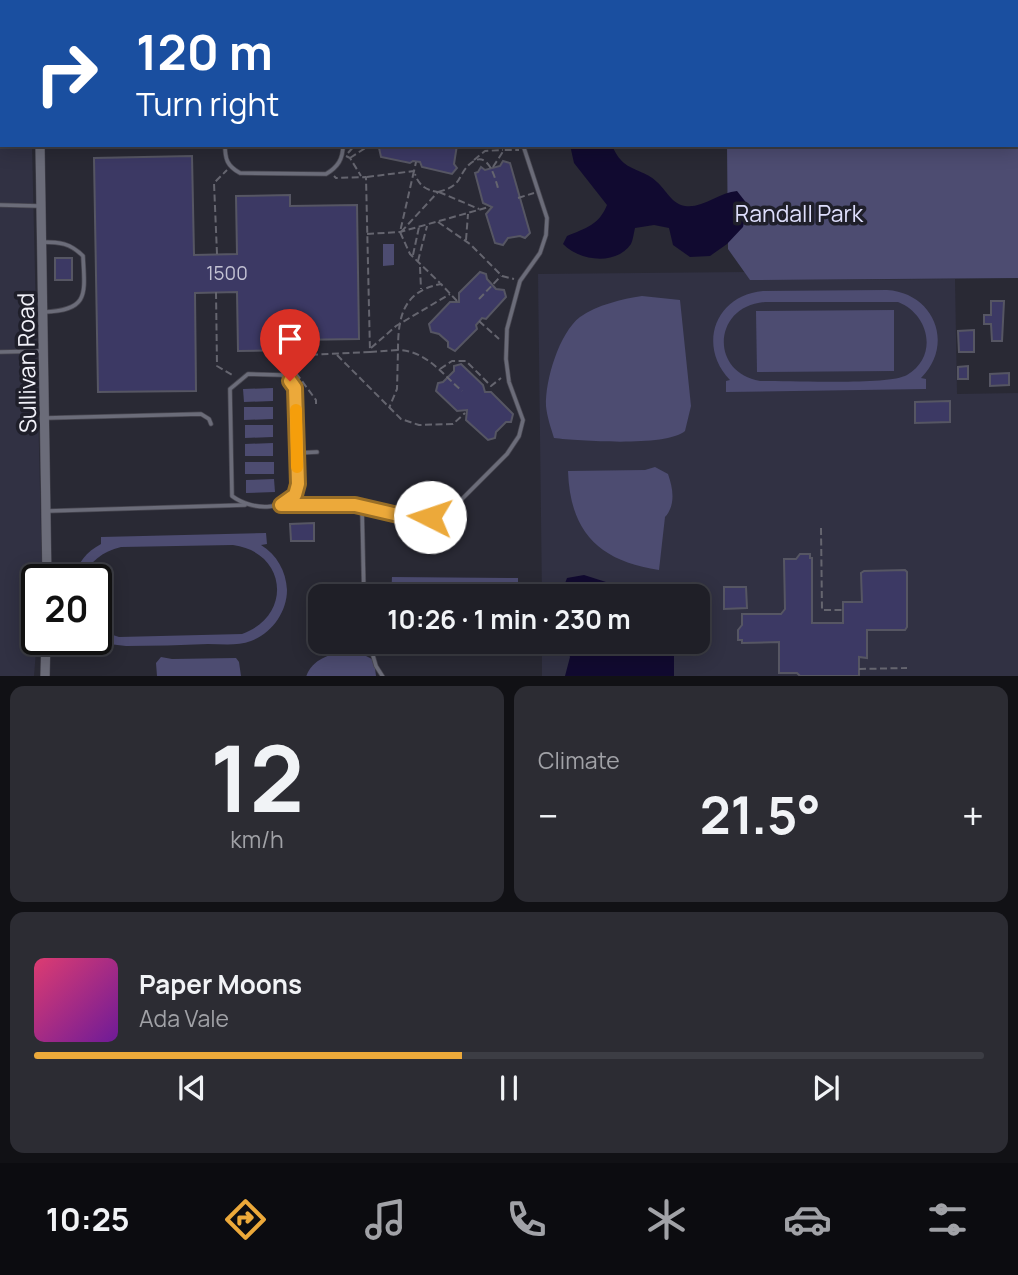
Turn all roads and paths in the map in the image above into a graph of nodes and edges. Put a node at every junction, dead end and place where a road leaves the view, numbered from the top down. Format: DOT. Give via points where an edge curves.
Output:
graph roads {
  1 [pos="40,147"];
  2 [pos="225,147"];
  3 [pos="343,147"];
  4 [pos="353,147"];
  5 [pos="367,147"];
  6 [pos="524,147"];
  7 [pos="504,150"];
  8 [pos="526,151"];
  9 [pos="344,156"];
  10 [pos="350,158"];
  11 [pos="416,162"];
  12 [pos="471,163"];
  13 [pos="230,167"];
  14 [pos="493,168"];
  15 [pos="414,171"];
  16 [pos="330,172"];
  17 [pos="364,177"];
  18 [pos="420,184"];
  19 [pos="411,187"];
  20 [pos="498,188"];
  21 [pos="438,192"];
  22 [pos="538,192"];
  23 [pos="519,198"];
  24 [pos="0,205"];
  25 [pos="41,206"];
  26 [pos="489,207"];
  27 [pos="481,209"];
  28 [pos="468,212"];
  29 [pos="437,222"];
  30 [pos="427,225"];
  31 [pos="419,227"];
  32 [pos="400,232"];
  33 [pos="367,234"];
  34 [pos="466,241"];
  35 [pos="42,242"];
  36 [pos="217,254"];
  37 [pos="412,256"];
  38 [pos="419,263"];
  39 [pos="502,276"];
  40 [pos="520,281"];
  41 [pos="441,284"];
  42 [pos="421,290"];
  43 [pos="216,292"];
  44 [pos="451,294"];
  45 [pos="479,299"];
  46 [pos="457,301"];
  47 [pos="44,312"];
  48 [pos="479,321"];
  49 [pos="398,325"];
  50 [pos="506,346"];
  51 [pos="370,348"];
  52 [pos="398,350"];
  53 [pos="45,351"];
  54 [pos="0,352"];
  55 [pos="370,352"];
  56 [pos="336,355"];
  57 [pos="439,370"];
  58 [pos="295,372"];
  59 [pos="508,376"];
  60 [pos="241,380"];
  61 [pos="290,381"];
  62 [pos="491,386"];
  63 [pos="462,391"];
  64 [pos="486,391"];
  65 [pos="316,404"];
  66 [pos="389,409"];
  67 [pos="465,413"];
  68 [pos="46,418"];
  69 [pos="211,424"];
  70 [pos="317,452"];
  71 [pos="297,453"];
  72 [pos="249,505"];
  73 [pos="281,505"];
  74 [pos="362,507"];
  75 [pos="48,511"];
  76 [pos="821,528"];
  77 [pos="47,564"];
  78 [pos="364,584"];
  79 [pos="843,610"];
  80 [pos="372,654"];
  81 [pos="46,655"];
  82 [pos="907,668"];
  83 [pos="859,669"];
  84 [pos="45,676"];
  85 [pos="382,676"];
  1 -- 25 [label="street, Sullivan Road"];
  2 -- 13 [label="lane"];
  3 -- 9 [label="lane"];
  4 -- 9 [label="path"];
  5 -- 10 [label="path"];
  6 -- 8 [label="lane"];
  7 -- 8 [label="path"];
  7 -- 12 [label="path" via="485,151"];
  7 -- 14 [label="path"];
  8 -- 22 [label="lane"];
  9 -- 10 [label="path"];
  9 -- 16 [label="lane"];
  10 -- 17 [label="path"];
  11 -- 15 [label="path"];
  12 -- 14 [label="path" via="482,161"];
  12 -- 21 [label="path" via="456,184"];
  13 -- 16 [label="lane" via="240,173"];
  13 -- 36 [label="path" via="214,183"];
  14 -- 20 [label="path"];
  15 -- 17 [label="path"];
  15 -- 18 [label="path"];
  15 -- 19 [label="path"];
  16 -- 17 [label="path" via="336,178"];
  17 -- 33 [label="path"];
  18 -- 19 [label="path"];
  18 -- 21 [label="path"];
  19 -- 32 [label="path"];
  21 -- 27 [label="path"];
  21 -- 32 [label="path"];
  22 -- 23 [label="path"];
  22 -- 40 [label="lane" via="547,235"];
  24 -- 25 [label="lane"];
  25 -- 35 [label="street, Sullivan Road"];
  26 -- 27 [label="path"];
  27 -- 28 [label="path"];
  28 -- 29 [label="path"];
  28 -- 34 [label="path"];
  29 -- 30 [label="path"];
  29 -- 34 [label="path"];
  30 -- 31 [label="path"];
  30 -- 38 [label="path"];
  31 -- 32 [label="path"];
  31 -- 37 [label="path"];
  32 -- 33 [label="path"];
  32 -- 37 [label="path"];
  33 -- 51 [label="path"];
  34 -- 39 [label="path"];
  35 -- 47 [label="street, Sullivan Road"];
  35 -- 47 [label="lane" via="72,246 83,256 84,287 80,302 69,311"];
  37 -- 38 [label="path"];
  38 -- 41 [label="path"];
  38 -- 42 [label="path"];
  39 -- 40 [label="path"];
  39 -- 45 [label="path"];
  40 -- 50 [label="lane"];
  41 -- 42 [label="path"];
  41 -- 44 [label="path"];
  42 -- 49 [label="path" via="405,306"];
  43 -- 60 [label="path" via="218,366"];
  44 -- 46 [label="path"];
  44 -- 49 [label="path"];
  47 -- 53 [label="street, Sullivan Road"];
  48 -- 50 [label="path"];
  49 -- 51 [label="path"];
  49 -- 52 [label="path"];
  50 -- 59 [label="lane"];
  51 -- 55 [label="path"];
  52 -- 55 [label="path"];
  52 -- 57 [label="path" via="419,354"];
  52 -- 66 [label="path" via="397,389"];
  53 -- 54 [label="lane"];
  53 -- 68 [label="street, Sullivan Road"];
  55 -- 56 [label="path"];
  56 -- 58 [label="path" via="305,355"];
  56 -- 66 [label="path"];
  57 -- 62 [label="path" via="452,361 466,361"];
  57 -- 63 [label="path"];
  58 -- 61 [label="path"];
  58 -- 65 [label="path"];
  59 -- 62 [label="path"];
  59 -- 74 [label="lane" via="523,420 519,436 491,472 458,503 430,517"];
  60 -- 61 [label="lane" via="248,374 266,374 282,375"];
  60 -- 72 [label="lane" via="230,389 232,496"];
  61 -- 71 [label="lane" via="295,388"];
  62 -- 64 [label="path"];
  66 -- 67 [label="path" via="419,425 453,424"];
  68 -- 69 [label="lane" via="201,414"];
  68 -- 75 [label="street, Sullivan Road"];
  70 -- 71 [label="lane"];
  71 -- 73 [label="lane" via="295,495"];
  72 -- 73 [label="lane"];
  72 -- 75 [label="lane"];
  73 -- 74 [label="lane"];
  74 -- 78 [label="lane"];
  75 -- 77 [label="street, Sullivan Road"];
  76 -- 79 [label="path" via="822,610"];
  80 -- 85 [label="lane"];
  81 -- 84 [label="street"];
  82 -- 83 [label="path"];
}
